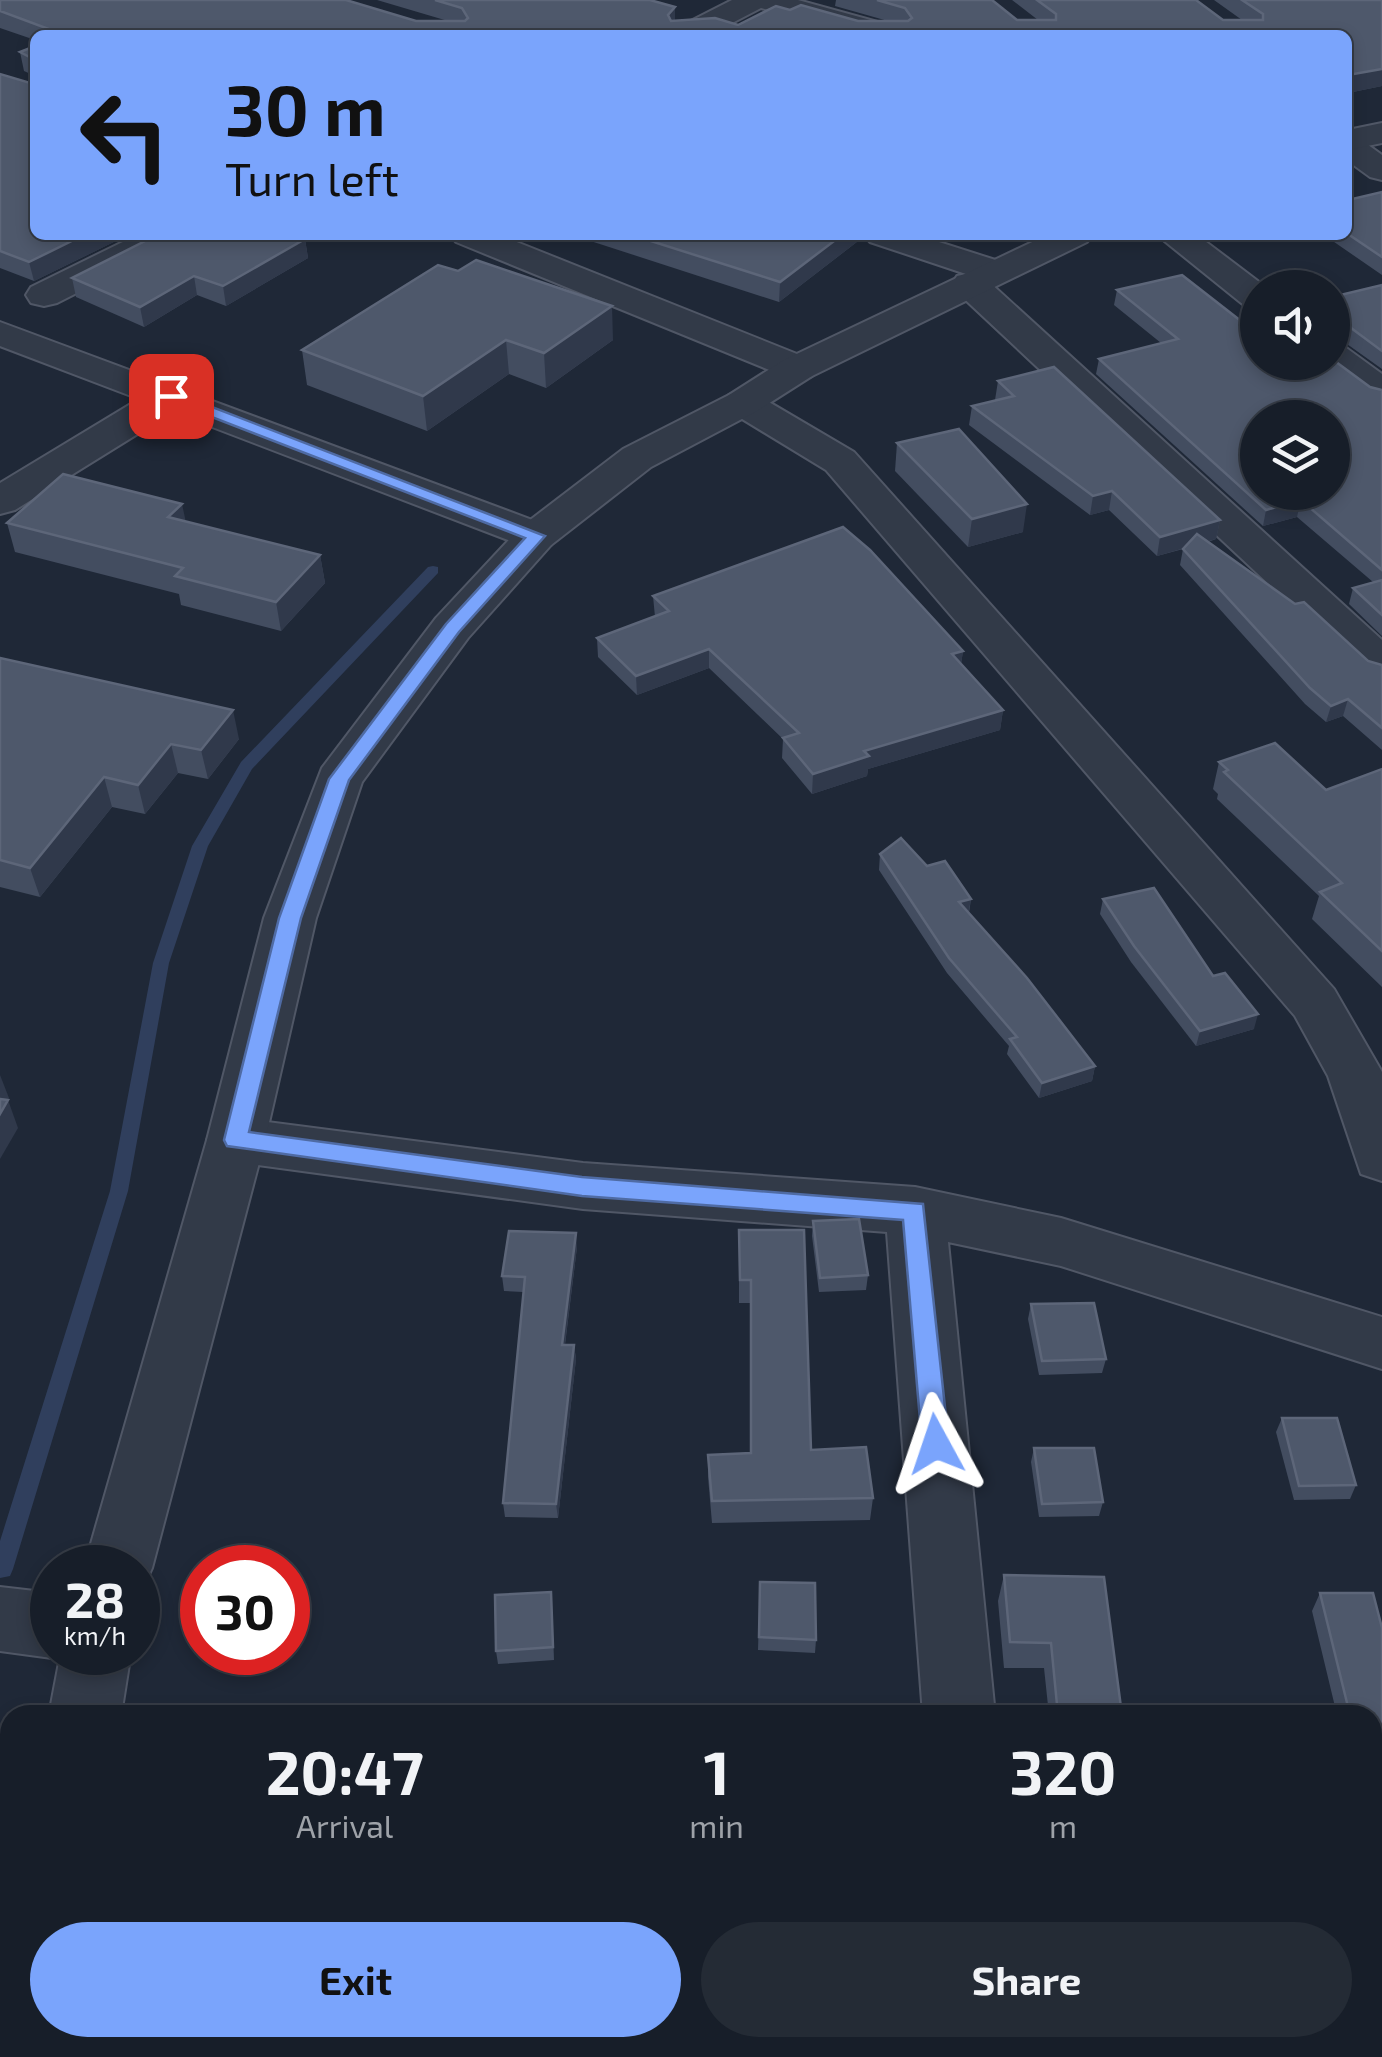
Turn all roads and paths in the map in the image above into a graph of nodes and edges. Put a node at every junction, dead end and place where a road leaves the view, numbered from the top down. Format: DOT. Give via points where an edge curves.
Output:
graph roads {
  1 [pos="754,0"];
  2 [pos="765,0"];
  3 [pos="696,30"];
  4 [pos="874,30"];
  5 [pos="1352,107"];
  6 [pos="1382,130"];
  7 [pos="1352,141"];
  8 [pos="1352,146"];
  9 [pos="1382,170"];
  10 [pos="155,240"];
  11 [pos="480,240"];
  12 [pos="894,240"];
  13 [pos="1064,240"];
  14 [pos="1182,240"];
  15 [pos="983,278"];
  16 [pos="1240,284"];
  17 [pos="44,294"];
  18 [pos="0,333"];
  19 [pos="798,368"];
  20 [pos="1350,368"];
  21 [pos="1382,392"];
  22 [pos="171,396"];
  23 [pos="743,402"];
  24 [pos="0,501"];
  25 [pos="536,536"];
  26 [pos="1382,665"];
  27 [pos="236,1140"];
  28 [pos="1382,1158"];
  29 [pos="915,1211"];
  30 [pos="1382,1342"];
  31 [pos="124,1545"];
  32 [pos="0,1619"];
  33 [pos="30,1622"];
  34 [pos="92,1675"];
  35 [pos="86,1705"];
  36 [pos="959,1705"];
  1 -- 3 [label="street"];
  2 -- 4 [label="street"];
  5 -- 6 [label="street"];
  6 -- 7 [label="street"];
  8 -- 9 [label="street"];
  10 -- 17 [label="street"];
  11 -- 19 [label="street"];
  12 -- 15 [label="street"];
  13 -- 15 [label="street"];
  14 -- 16 [label="street"];
  15 -- 19 [label="street"];
  15 -- 26 [label="street"];
  18 -- 22 [label="street"];
  19 -- 23 [label="street"];
  20 -- 21 [label="street"];
  22 -- 24 [label="street"];
  22 -- 25 [label="street"];
  23 -- 25 [label="street" via="637,458"];
  23 -- 28 [label="street" via="840,461 1315,1003 1356,1076"];
  25 -- 27 [label="street" via="452,628 339,779 290,918"];
  27 -- 29 [label="street" via="582,1186"];
  27 -- 31 [label="street"];
  29 -- 30 [label="street" via="1061,1242"];
  29 -- 36 [label="street"];
  32 -- 33 [label="street"];
  34 -- 35 [label="street"];
}
